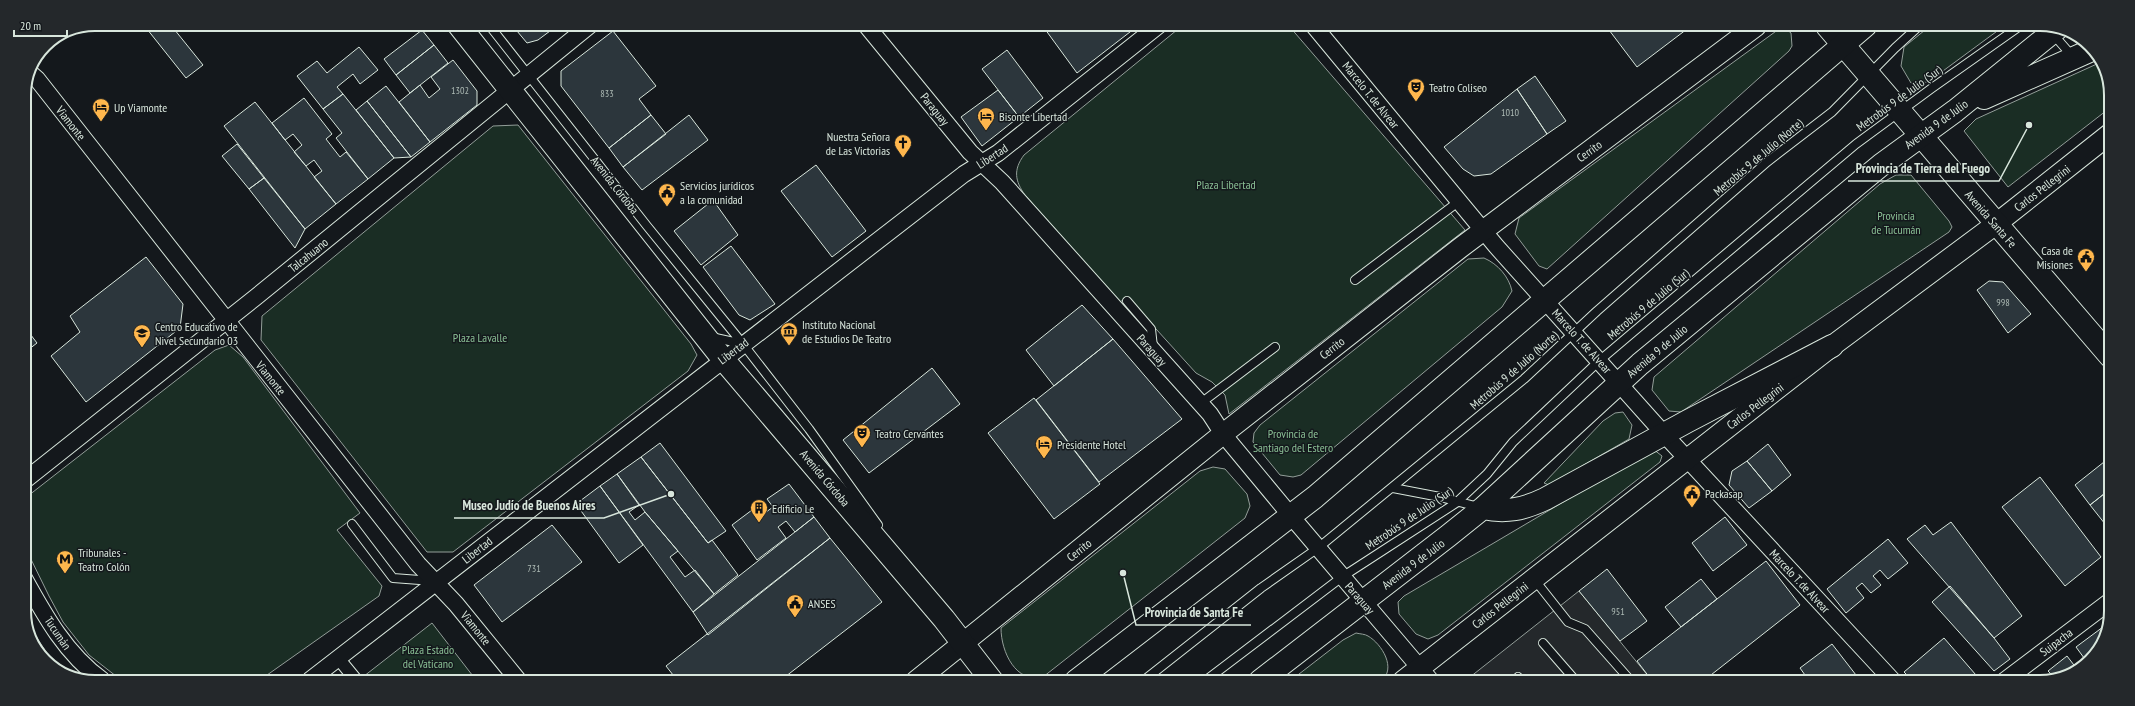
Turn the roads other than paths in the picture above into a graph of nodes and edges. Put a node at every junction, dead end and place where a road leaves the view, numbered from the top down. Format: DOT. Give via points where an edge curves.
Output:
graph roads {
  1 [pos="464,31"];
  2 [pos="494,31"];
  3 [pos="582,31"];
  4 [pos="871,31"];
  5 [pos="1151,31"];
  6 [pos="1318,31"];
  7 [pos="1749,31"];
  8 [pos="1831,31"];
  9 [pos="1860,31"];
  10 [pos="1914,31"];
  11 [pos="2013,31"];
  12 [pos="2049,32"];
  13 [pos="2056,33"];
  14 [pos="1843,46"];
  15 [pos="2087,52"];
  16 [pos="2074,58"];
  17 [pos="528,74"];
  18 [pos="1869,76"];
  19 [pos="34,78"];
  20 [pos="510,90"];
  21 [pos="1955,111"];
  22 [pos="1900,112"];
  23 [pos="1920,135"];
  24 [pos="2104,139"];
  25 [pos="982,163"];
  26 [pos="1458,202"];
  27 [pos="1996,224"];
  28 [pos="1483,230"];
  29 [pos="1355,280"];
  30 [pos="1546,300"];
  31 [pos="1127,301"];
  32 [pos="225,321"];
  33 [pos="1574,333"];
  34 [pos="706,336"];
  35 [pos="743,344"];
  36 [pos="1832,346"];
  37 [pos="1275,347"];
  38 [pos="2104,349"];
  39 [pos="1153,351"];
  40 [pos="723,359"];
  41 [pos="1599,361"];
  42 [pos="1619,383"];
  43 [pos="1200,403"];
  44 [pos="1223,434"];
  45 [pos="1664,434"];
  46 [pos="1688,459"];
  47 [pos="31,475"];
  48 [pos="1392,488"];
  49 [pos="1456,502"];
  50 [pos="1483,508"];
  51 [pos="1291,516"];
  52 [pos="352,524"];
  53 [pos="1318,548"];
  54 [pos="1342,577"];
  55 [pos="1534,579"];
  56 [pos="436,581"];
  57 [pos="31,590"];
  58 [pos="1363,602"];
  59 [pos="2104,606"];
  60 [pos="944,619"];
  61 [pos="963,643"];
  62 [pos="1543,643"];
  63 [pos="338,658"];
  64 [pos="1425,674"];
  65 [pos="96,675"];
  66 [pos="316,675"];
  67 [pos="352,675"];
  68 [pos="514,675"];
  69 [pos="923,675"];
  70 [pos="987,675"];
  71 [pos="1084,675"];
  72 [pos="1151,675"];
  73 [pos="1213,675"];
  74 [pos="1268,675"];
  75 [pos="1571,675"];
  76 [pos="1625,675"];
  77 [pos="1888,675"];
  78 [pos="2012,675"];
  1 -- 20 [label="main road, Avenida Córdoba"];
  2 -- 17 [label="lane, Avenida Córdoba"];
  3 -- 17 [label="street, Talcahuano"];
  4 -- 25 [label="street, Paraguay" via="970,152"];
  5 -- 25 [label="street, Libertad"];
  6 -- 26 [label="street, Marcelo T. de Alvear"];
  7 -- 28 [label="street, Cerrito"];
  8 -- 14 [label="main road, Avenida Santa Fe"];
  9 -- 14 [label="main road"];
  10 -- 18 [label="lane, Metrobús 9 de Julio (Norte)"];
  11 -- 22 [label="lane, Metrobús 9 de Julio (Sur)"];
  12 -- 21 [label="main road, Avenida 9 de Julio"];
  13 -- 16 [label="lane"];
  14 -- 18 [label="main road, Avenida Santa Fe"];
  14 -- 30 [label="main road"];
  15 -- 16 [label="main road"];
  16 -- 21 [label="main road"];
  17 -- 20 [label="street, Talcahuano"];
  17 -- 35 [label="lane, Avenida Córdoba"];
  18 -- 22 [label="main road, Avenida Santa Fe"];
  18 -- 33 [label="lane, Metrobús 9 de Julio (Norte)" via="1832,112 1767,162"];
  19 -- 32 [label="street, Viamonte"];
  20 -- 32 [label="street, Talcahuano"];
  20 -- 34 [label="main road, Avenida Córdoba"];
  21 -- 23 [label="main road, Avenida 9 de Julio"];
  22 -- 23 [label="main road, Avenida Santa Fe"];
  22 -- 41 [label="lane, Metrobús 9 de Julio (Sur)" via="1856,144"];
  23 -- 27 [label="main road, Avenida Santa Fe"];
  23 -- 42 [label="main road, Avenida 9 de Julio" via="1869,174"];
  24 -- 27 [label="street, Carlos Pellegrini"];
  25 -- 35 [label="street, Libertad" via="964,174"];
  25 -- 39 [label="street, Paraguay" via="1002,182"];
  26 -- 28 [label="street, Marcelo T. de Alvear"];
  26 -- 29 [label="lane"];
  27 -- 36 [label="street, Carlos Pellegrini"];
  27 -- 38 [label="main road, Avenida Santa Fe"];
  28 -- 30 [label="street, Marcelo T. de Alvear"];
  28 -- 44 [label="street, Cerrito"];
  30 -- 33 [label="street, Marcelo T. de Alvear"];
  30 -- 51 [label="main road"];
  31 -- 39 [label="lane" via="1151,329"];
  32 -- 47 [label="street, Talcahuano"];
  32 -- 56 [label="street, Viamonte" via="418,564"];
  33 -- 41 [label="street, Marcelo T. de Alvear"];
  33 -- 48 [label="lane, Metrobús 9 de Julio (Norte)" via="1524,379"];
  34 -- 35 [label="lane"];
  34 -- 40 [label="main road, Avenida Córdoba"];
  35 -- 40 [label="street, Libertad"];
  35 -- 60 [label="lane, Avenida Córdoba" via="809,429"];
  36 -- 45 [label="main road"];
  36 -- 46 [label="street, Carlos Pellegrini"];
  37 -- 43 [label="lane"];
  39 -- 43 [label="street, Paraguay"];
  40 -- 56 [label="street, Libertad"];
  40 -- 60 [label="main road, Avenida Córdoba"];
  41 -- 42 [label="street, Marcelo T. de Alvear"];
  41 -- 49 [label="lane, Metrobús 9 de Julio (Sur)" via="1513,442 1487,474"];
  42 -- 45 [label="street, Marcelo T. de Alvear"];
  42 -- 50 [label="main road, Avenida 9 de Julio"];
  43 -- 44 [label="street, Paraguay"];
  44 -- 51 [label="street, Paraguay"];
  44 -- 61 [label="street, Cerrito"];
  45 -- 46 [label="street, Marcelo T. de Alvear"];
  45 -- 50 [label="main road" via="1534,504 1506,511"];
  46 -- 55 [label="street, Carlos Pellegrini"];
  46 -- 77 [label="street, Marcelo T. de Alvear"];
  48 -- 49 [label="lane"];
  48 -- 53 [label="lane, Metrobús 9 de Julio (Norte)"];
  49 -- 50 [label="lane"];
  49 -- 54 [label="lane, Metrobús 9 de Julio (Sur)"];
  50 -- 58 [label="main road, Avenida 9 de Julio"];
  51 -- 53 [label="street, Paraguay"];
  51 -- 71 [label="main road"];
  52 -- 56 [label="lane" via="393,578"];
  53 -- 54 [label="street, Paraguay"];
  53 -- 72 [label="lane, Metrobús 9 de Julio (Norte)" via="1261,588"];
  54 -- 58 [label="street, Paraguay"];
  54 -- 73 [label="lane, Metrobús 9 de Julio (Sur)"];
  55 -- 64 [label="street, Carlos Pellegrini"];
  55 -- 76 [label="lane" via="1568,622 1585,628"];
  56 -- 63 [label="street, Libertad"];
  56 -- 68 [label="street, Viamonte"];
  57 -- 65 [label="street, Tucumán" via="70,652"];
  58 -- 64 [label="street, Paraguay"];
  58 -- 74 [label="main road, Avenida 9 de Julio"];
  59 -- 78 [label="street, Suipacha"];
  60 -- 61 [label="main road, Avenida Córdoba"];
  61 -- 69 [label="street, Cerrito"];
  61 -- 70 [label="main road, Avenida Córdoba"];
  62 -- 75 [label="lane"];
  63 -- 66 [label="street, Libertad"];
  63 -- 67 [label="street"];
}
